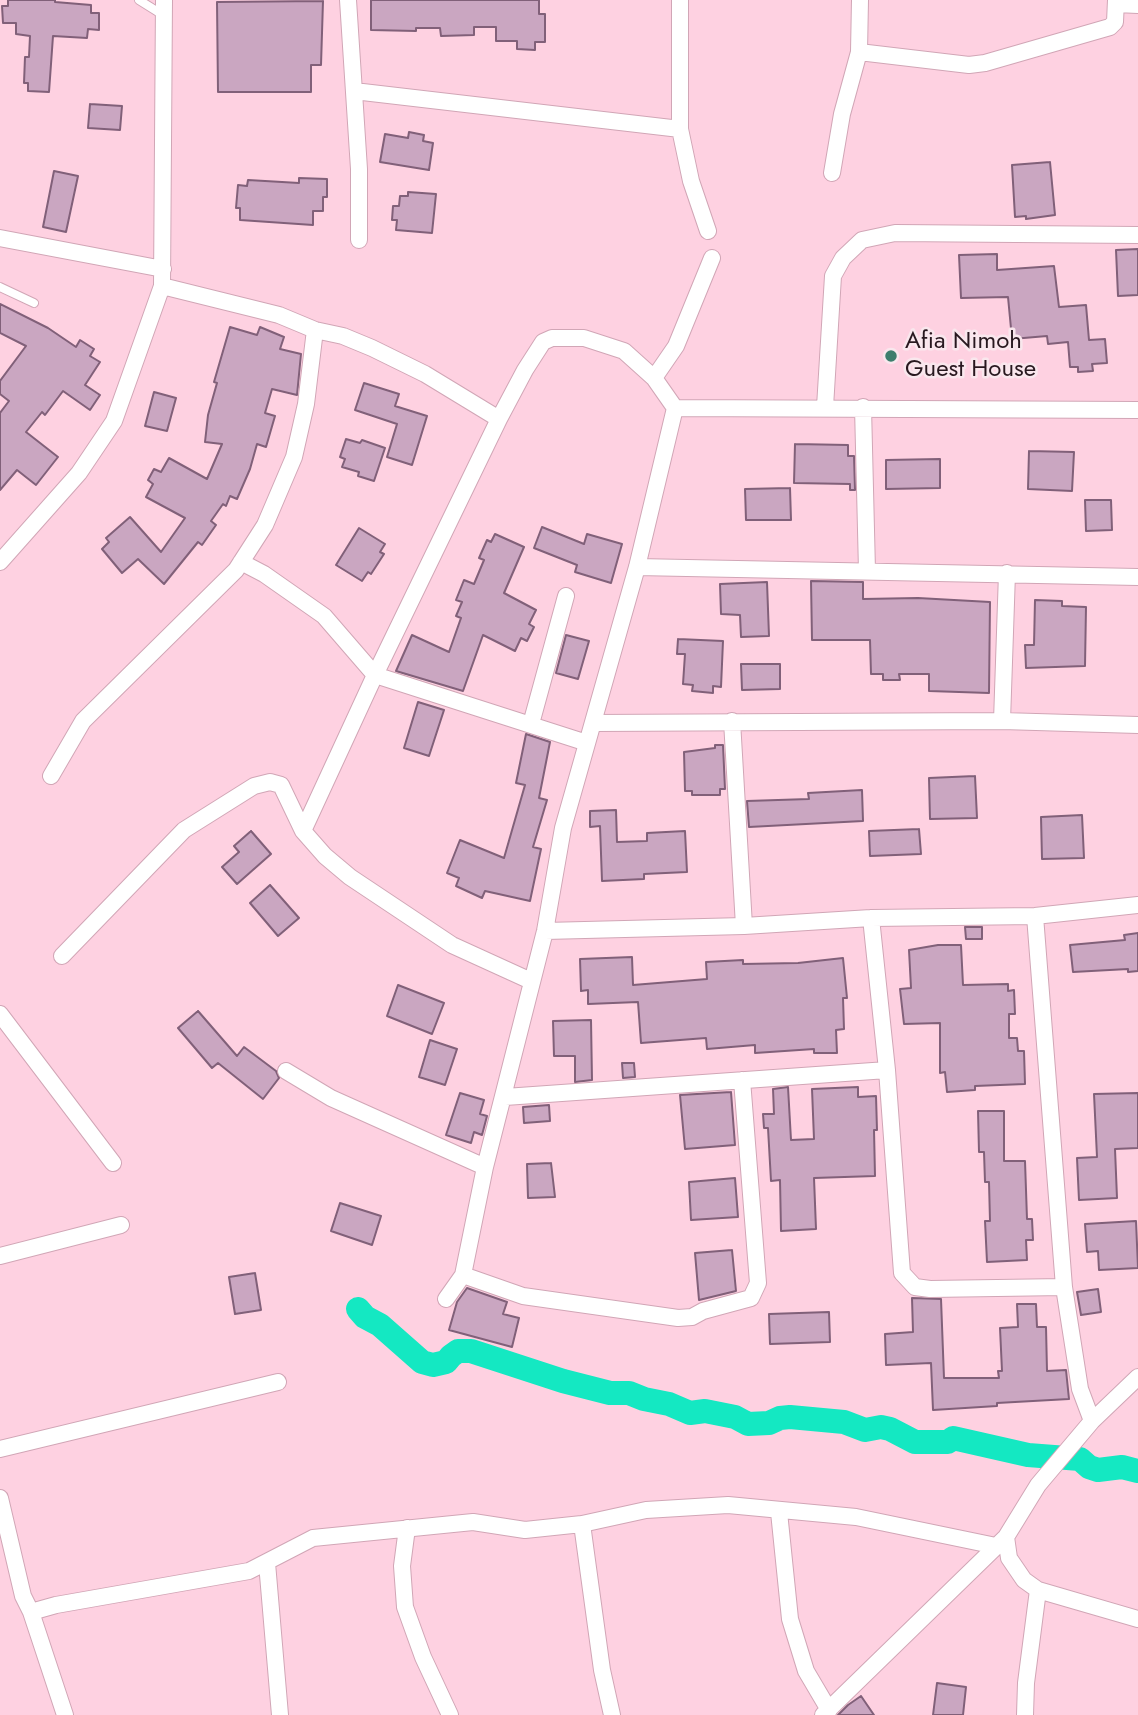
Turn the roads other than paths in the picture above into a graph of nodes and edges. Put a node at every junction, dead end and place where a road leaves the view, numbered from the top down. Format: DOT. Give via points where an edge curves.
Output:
graph roads {
  1 [pos="139,0"];
  2 [pos="348,0"];
  3 [pos="680,0"];
  4 [pos="860,0"];
  5 [pos="1116,2"];
  6 [pos="1138,5"];
  7 [pos="163,7"];
  8 [pos="859,52"];
  9 [pos="354,91"];
  10 [pos="680,129"];
  11 [pos="832,173"];
  12 [pos="708,230"];
  13 [pos="1138,235"];
  14 [pos="0,238"];
  15 [pos="359,240"];
  16 [pos="712,258"];
  17 [pos="162,277"];
  18 [pos="0,287"];
  19 [pos="34,303"];
  20 [pos="315,330"];
  21 [pos="654,378"];
  22 [pos="825,407"];
  23 [pos="863,407"];
  24 [pos="675,408"];
  25 [pos="1138,410"];
  26 [pos="499,419"];
  27 [pos="0,562"];
  28 [pos="241,562"];
  29 [pos="637,567"];
  30 [pos="867,571"];
  31 [pos="1007,573"];
  32 [pos="1138,577"];
  33 [pos="566,596"];
  34 [pos="375,675"];
  35 [pos="732,721"];
  36 [pos="1002,721"];
  37 [pos="593,723"];
  38 [pos="531,724"];
  39 [pos="1138,725"];
  40 [pos="587,743"];
  41 [pos="51,776"];
  42 [pos="303,831"];
  43 [pos="1138,905"];
  44 [pos="1035,916"];
  45 [pos="871,918"];
  46 [pos="744,926"];
  47 [pos="545,931"];
  48 [pos="62,956"];
  49 [pos="531,981"];
  50 [pos="0,1014"];
  51 [pos="887,1070"];
  52 [pos="286,1071"];
  53 [pos="743,1080"];
  54 [pos="505,1097"];
  55 [pos="113,1163"];
  56 [pos="485,1167"];
  57 [pos="121,1225"];
  58 [pos="0,1256"];
  59 [pos="463,1275"];
  60 [pos="1063,1287"];
  61 [pos="446,1299"];
  62 [pos="1138,1377"];
  63 [pos="278,1382"];
  64 [pos="1092,1421"];
  65 [pos="0,1449"];
  66 [pos="0,1498"];
  67 [pos="779,1511"];
  68 [pos="582,1524"];
  69 [pos="407,1528"];
  70 [pos="1001,1541"];
  71 [pos="267,1563"];
  72 [pos="1038,1590"];
  73 [pos="31,1612"];
  74 [pos="1138,1619"];
  75 [pos="826,1713"];
  76 [pos="65,1715"];
  77 [pos="280,1715"];
  78 [pos="450,1715"];
  79 [pos="612,1715"];
  80 [pos="1025,1715"];
  1 -- 7 [label="lane"];
  2 -- 9 [label="street"];
  3 -- 10 [label="street"];
  4 -- 8 [label="street"];
  5 -- 6 [label="street"];
  5 -- 8 [label="street" via="1115,22 1110,27 985,63"];
  7 -- 17 [label="street"];
  8 -- 11 [label="street"];
  9 -- 10 [label="street"];
  9 -- 15 [label="street"];
  10 -- 12 [label="street"];
  13 -- 22 [label="street" via="895,233 862,240 843,258 833,276"];
  14 -- 17 [label="street"];
  16 -- 21 [label="street" via="676,346"];
  17 -- 20 [label="street"];
  17 -- 27 [label="street" via="114,421 79,472"];
  18 -- 19 [label="lane"];
  20 -- 26 [label="street" via="372,348"];
  20 -- 28 [label="street" via="294,457 265,525"];
  21 -- 24 [label="street"];
  21 -- 26 [label="street" via="624,351 584,338 552,338 543,342"];
  22 -- 23 [label="street"];
  22 -- 24 [label="street"];
  23 -- 25 [label="street"];
  23 -- 30 [label="street"];
  24 -- 29 [label="street"];
  26 -- 34 [label="street"];
  28 -- 34 [label="street" via="324,617"];
  28 -- 41 [label="street" via="83,721"];
  29 -- 30 [label="street"];
  29 -- 37 [label="street"];
  30 -- 31 [label="street"];
  31 -- 32 [label="street"];
  31 -- 36 [label="street"];
  33 -- 38 [label="street"];
  34 -- 38 [label="street"];
  34 -- 42 [label="street"];
  35 -- 36 [label="street"];
  35 -- 37 [label="street"];
  35 -- 46 [label="street"];
  36 -- 39 [label="street"];
  37 -- 40 [label="street"];
  38 -- 40 [label="street"];
  40 -- 47 [label="street" via="563,828"];
  42 -- 48 [label="street" via="281,785 254,786 184,830"];
  42 -- 49 [label="street" via="350,877 452,945"];
  43 -- 44 [label="street"];
  44 -- 45 [label="street"];
  44 -- 60 [label="street"];
  45 -- 46 [label="street"];
  45 -- 51 [label="street"];
  46 -- 47 [label="street"];
  47 -- 49 [label="street"];
  49 -- 54 [label="street"];
  50 -- 55 [label="street"];
  51 -- 53 [label="street"];
  51 -- 60 [label="street" via="902,1273 915,1287 930,1289"];
  52 -- 56 [label="street" via="331,1098"];
  53 -- 54 [label="street"];
  53 -- 59 [label="street" via="758,1283 751,1298 678,1318 523,1296"];
  54 -- 56 [label="street"];
  56 -- 59 [label="street"];
  57 -- 58 [label="street"];
  59 -- 61 [label="street"];
  60 -- 64 [label="street" via="1080,1389"];
  62 -- 64 [label="street"];
  63 -- 65 [label="street"];
  64 -- 70 [label="street" via="1038,1485"];
  66 -- 73 [label="street" via="23,1596"];
  67 -- 68 [label="street" via="729,1505 646,1510"];
  67 -- 70 [label="street" via="856,1517"];
  67 -- 75 [label="street" via="790,1619 806,1671"];
  68 -- 69 [label="street" via="524,1530 473,1522"];
  68 -- 79 [label="street"];
  69 -- 71 [label="street" via="313,1538"];
  69 -- 78 [label="street" via="402,1566 405,1607 422,1657"];
  70 -- 72 [label="street" via="1024,1580"];
  70 -- 75 [label="street"];
  71 -- 73 [label="street" via="249,1571"];
  71 -- 77 [label="street"];
  72 -- 74 [label="street"];
  72 -- 80 [label="street"];
  73 -- 76 [label="street"];
}
